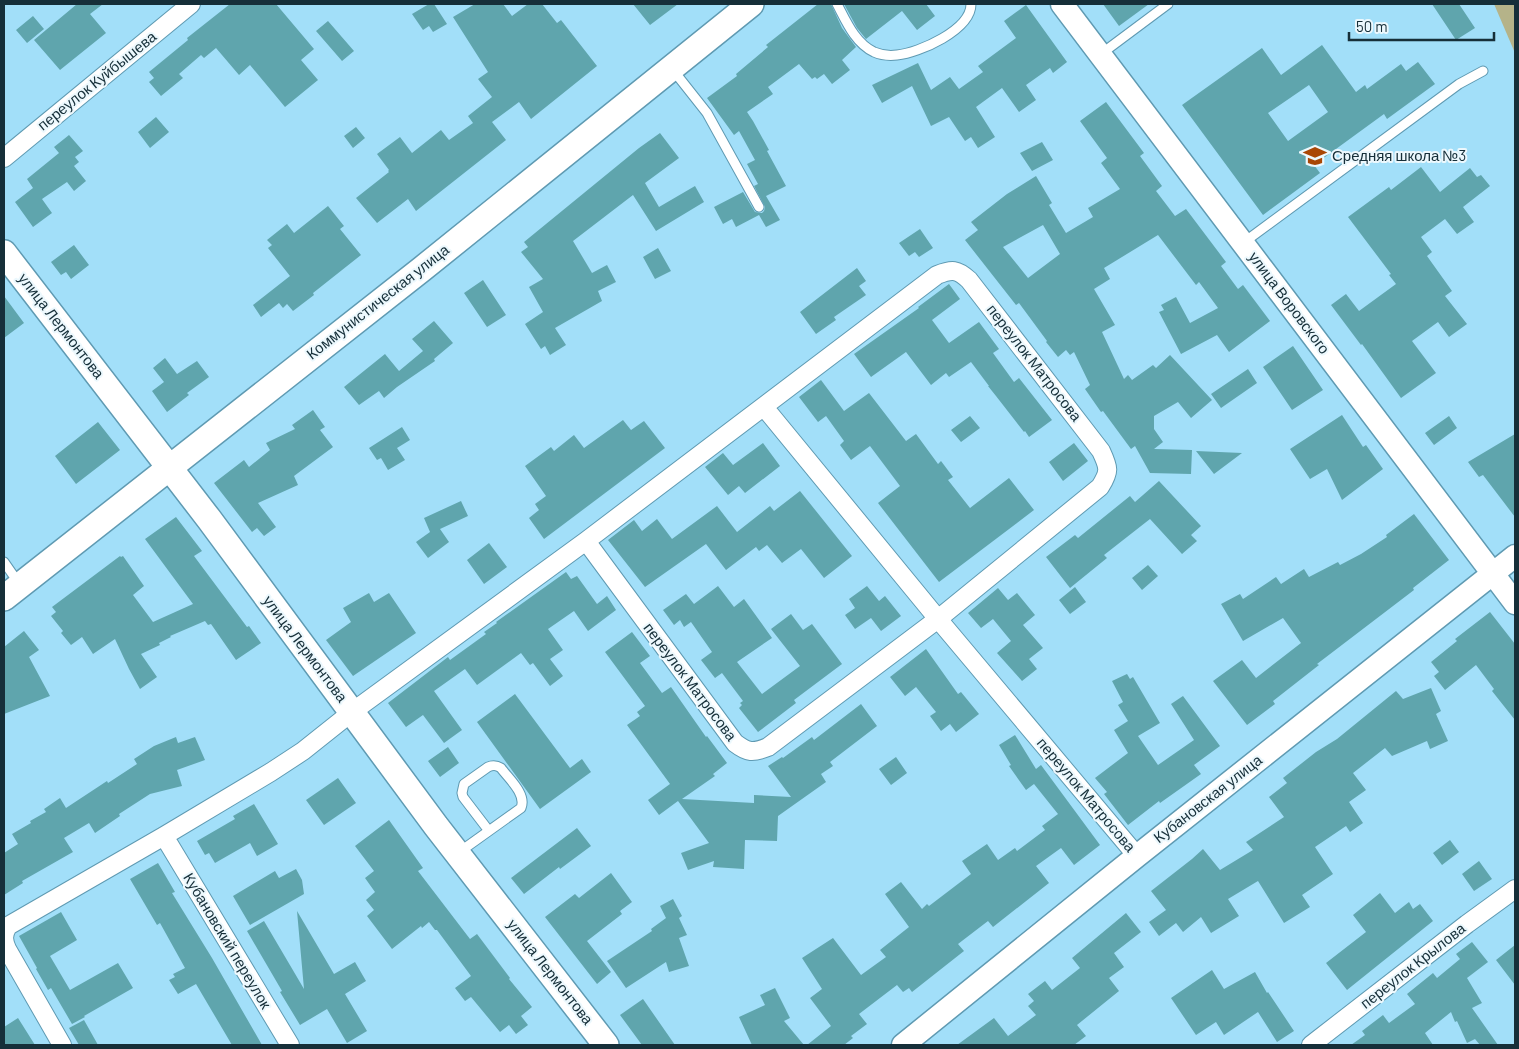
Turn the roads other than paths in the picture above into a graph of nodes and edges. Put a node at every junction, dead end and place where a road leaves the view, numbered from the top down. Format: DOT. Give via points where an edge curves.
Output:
graph roads {
  1 [pos="191,4"];
  2 [pos="751,4"];
  3 [pos="837,4"];
  4 [pos="971,4"];
  5 [pos="1062,4"];
  6 [pos="1168,4"];
  7 [pos="1101,54"];
  8 [pos="671,68"];
  9 [pos="1484,71"];
  10 [pos="4,158"];
  11 [pos="759,207"];
  12 [pos="1243,243"];
  13 [pos="4,253"];
  14 [pos="764,407"];
  15 [pos="169,467"];
  16 [pos="586,541"];
  17 [pos="1515,556"];
  18 [pos="4,562"];
  19 [pos="1494,574"];
  20 [pos="12,592"];
  21 [pos="1515,603"];
  22 [pos="938,619"];
  23 [pos="352,712"];
  24 [pos="489,830"];
  25 [pos="164,836"];
  26 [pos="458,853"];
  27 [pos="1137,856"];
  28 [pos="1515,889"];
  29 [pos="4,933"];
  30 [pos="62,1045"];
  31 [pos="290,1045"];
  32 [pos="606,1045"];
  33 [pos="903,1045"];
  34 [pos="1311,1045"];
  1 -- 10 [label="street, переулок Куйбышева"];
  2 -- 8 [label="main road, Коммунистическая улица"];
  3 -- 4 [label="lane" via="864,45 883,55 896,56 933,43 958,28 970,12"];
  5 -- 7 [label="street, улица Воровского"];
  6 -- 7 [label="lane"];
  7 -- 12 [label="street, улица Воровского"];
  8 -- 11 [label="lane" via="707,112"];
  8 -- 15 [label="main road, Коммунистическая улица"];
  9 -- 12 [label="lane" via="1459,84"];
  12 -- 19 [label="street, улица Воровского"];
  13 -- 15 [label="main road, улица Лермонтова"];
  14 -- 16 [label="street, переулок Матросова"];
  14 -- 22 [label="street, переулок Матросова"];
  14 -- 22 [label="street, переулок Матросова" via="937,275 948,270 960,272 969,280 1101,451 1107,464 1107,476 1100,487"];
  15 -- 20 [label="main road, Коммунистическая улица"];
  15 -- 23 [label="main road, улица Лермонтова"];
  16 -- 22 [label="street, переулок Матросова" via="735,743 745,751 768,747"];
  16 -- 23 [label="street, переулок Матросова"];
  17 -- 19 [label="street, Кубановская улица"];
  18 -- 20 [label="lane"];
  19 -- 21 [label="street, улица Воровского"];
  19 -- 27 [label="street, Кубановская улица"];
  22 -- 27 [label="street, переулок Матросова"];
  23 -- 25 [label="street" via="303,751"];
  23 -- 26 [label="main road, улица Лермонтова"];
  24 -- 24 [label="lane" via="521,808 522,804 520,794 497,765 488,767 464,784 462,793"];
  24 -- 26 [label="lane"];
  25 -- 29 [label="street" via="16,921"];
  25 -- 31 [label="street, Кубановский переулок"];
  26 -- 32 [label="main road, улица Лермонтова"];
  27 -- 33 [label="street, Кубановская улица"];
  28 -- 34 [label="street, переулок Крылова"];
  29 -- 30 [label="street" via="7,949"];
}
